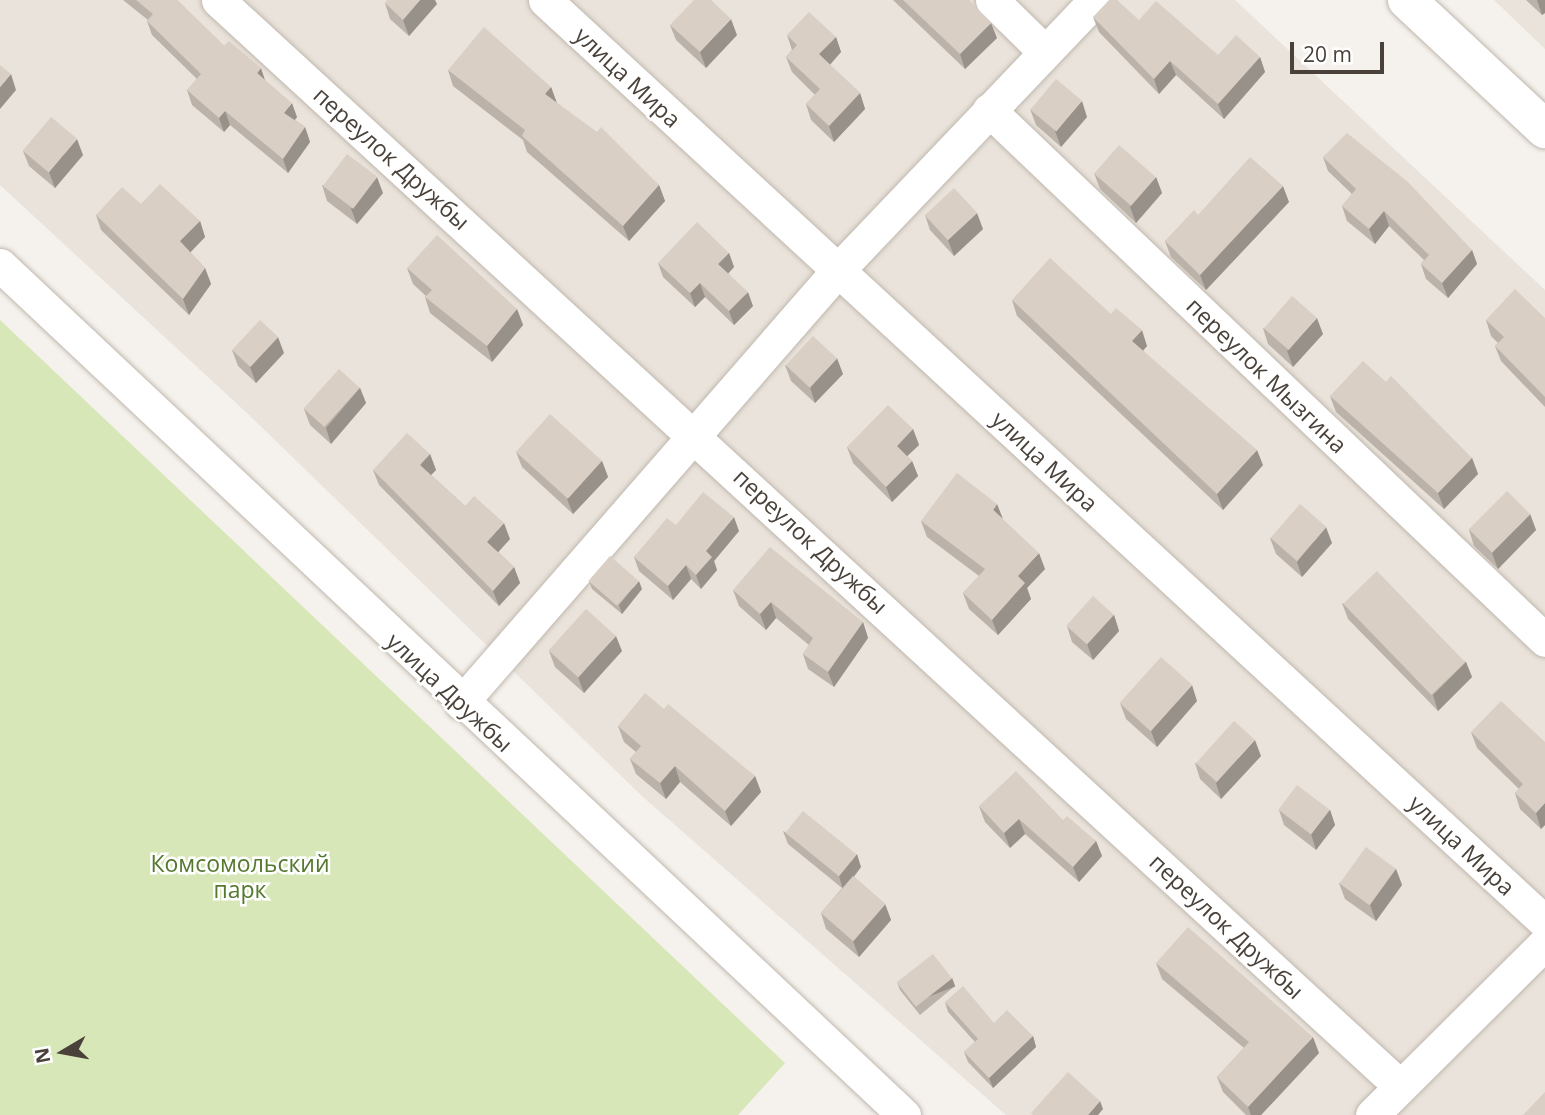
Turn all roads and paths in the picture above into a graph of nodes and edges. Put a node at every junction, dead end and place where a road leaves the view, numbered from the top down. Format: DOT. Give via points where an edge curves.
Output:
graph roads {
  1 [pos="218,0"];
  2 [pos="545,0"];
  3 [pos="992,0"];
  4 [pos="1095,0"];
  5 [pos="1407,0"];
  6 [pos="1045,52"];
  7 [pos="989,110"];
  8 [pos="1545,129"];
  9 [pos="0,265"];
  10 [pos="838,270"];
  11 [pos="693,432"];
  12 [pos="1545,640"];
  13 [pos="461,703"];
  14 [pos="1545,922"];
  15 [pos="1545,943"];
  16 [pos="1399,1086"];
  17 [pos="904,1115"];
  18 [pos="1372,1115"];
  1 -- 11 [label="street, переулок Дружбы"];
  2 -- 10 [label="street, улица Мира"];
  3 -- 6 [label="street"];
  4 -- 6 [label="street"];
  5 -- 8 [label="street"];
  6 -- 7 [label="street"];
  7 -- 10 [label="street"];
  7 -- 12 [label="street, переулок Мызгина"];
  9 -- 13 [label="street, улица Дружбы"];
  10 -- 11 [label="street"];
  10 -- 14 [label="street, улица Мира"];
  11 -- 13 [label="street"];
  11 -- 16 [label="street, переулок Дружбы"];
  13 -- 17 [label="street, улица Дружбы"];
  15 -- 16 [label="street"];
  16 -- 18 [label="street"];
}
